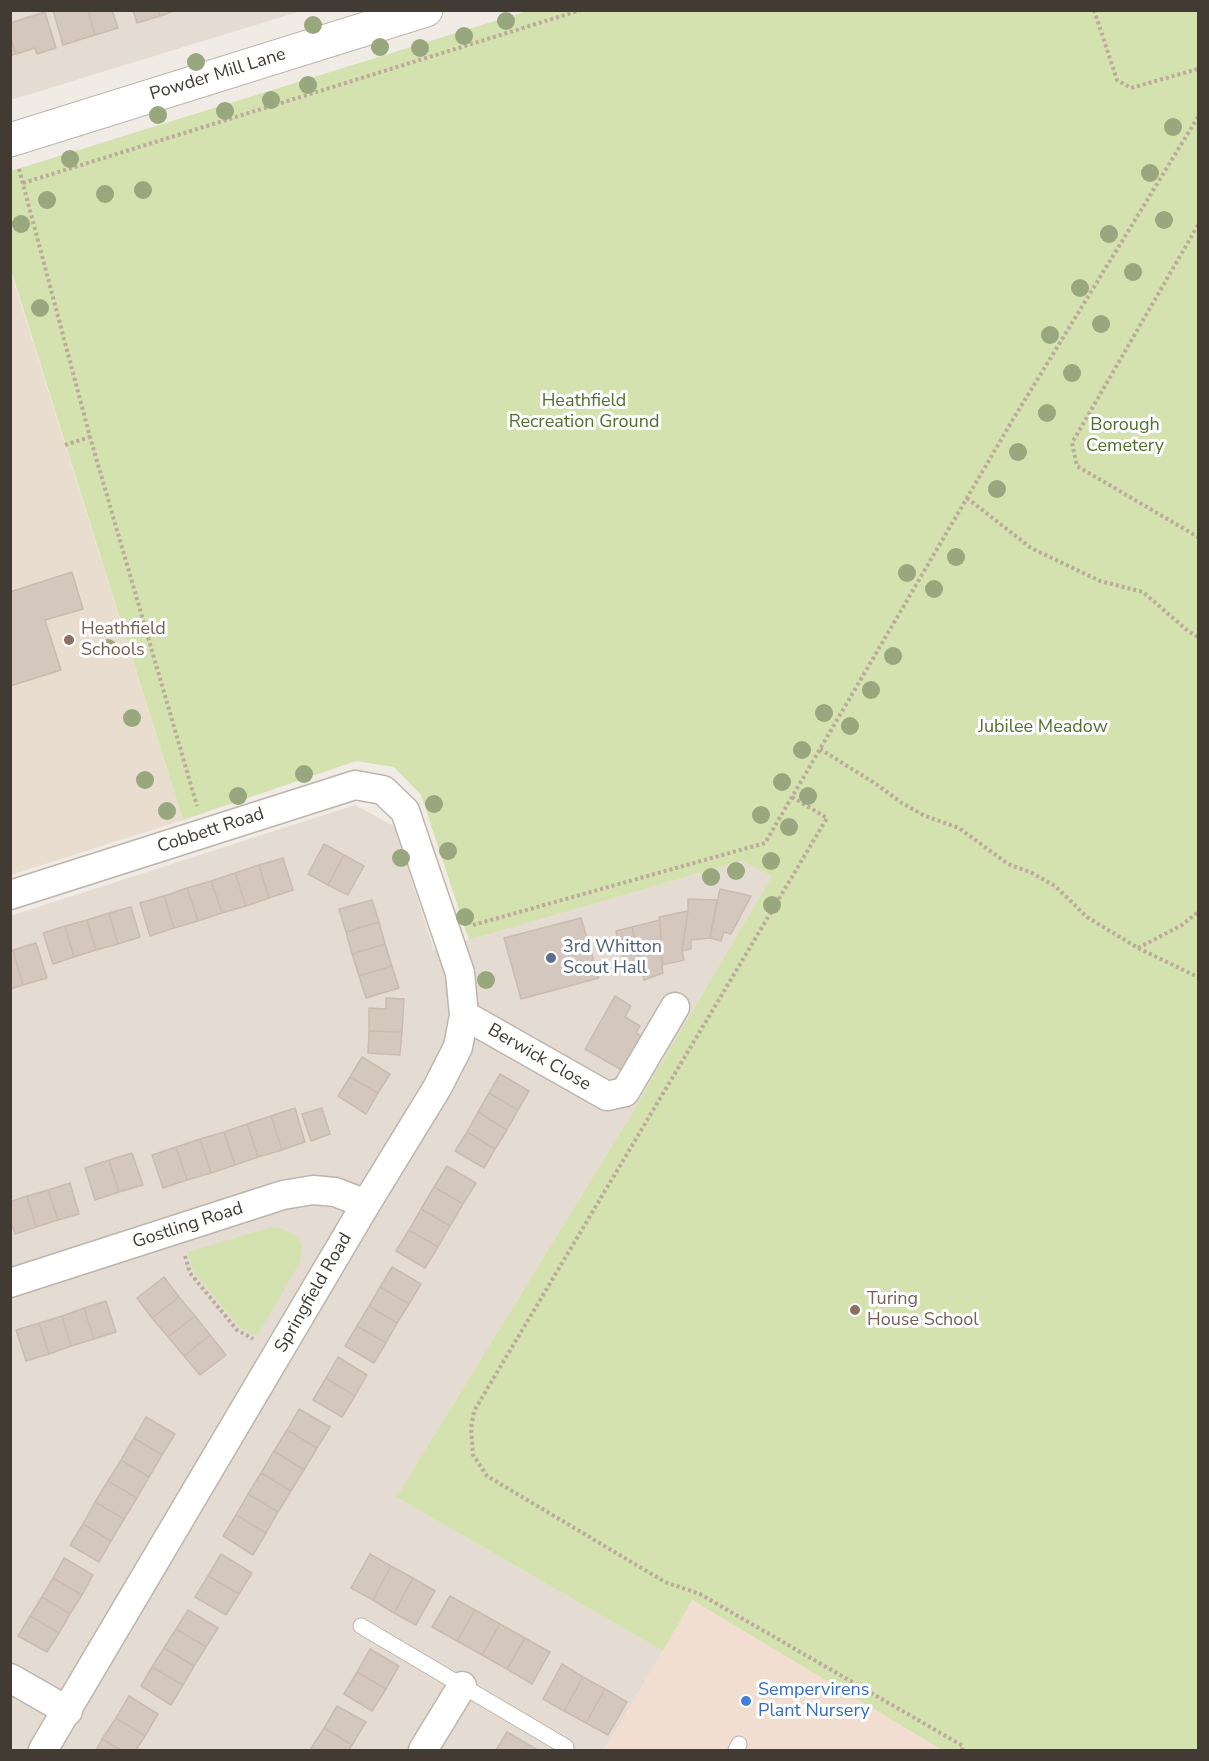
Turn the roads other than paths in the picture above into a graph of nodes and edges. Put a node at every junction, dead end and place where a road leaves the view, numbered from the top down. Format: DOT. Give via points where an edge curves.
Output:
graph roads {
  1 [pos="426,10"];
  2 [pos="14,154"];
  3 [pos="405,811"];
  4 [pos="10,895"];
  5 [pos="675,1007"];
  6 [pos="464,1015"];
  7 [pos="366,1204"];
  8 [pos="10,1283"];
  9 [pos="361,1626"];
  10 [pos="10,1678"];
  11 [pos="462,1686"];
  12 [pos="68,1711"];
  13 [pos="566,1747"];
  14 [pos="44,1750"];
  15 [pos="423,1750"];
  1 -- 2 [label="street, Powder Mill Lane"];
  3 -- 4 [label="street, Cobbett Road" via="383,790 355,784"];
  3 -- 6 [label="street, Springfield Road" via="460,973"];
  5 -- 6 [label="street, Berwick Close" via="625,1092 607,1096"];
  6 -- 7 [label="street, Springfield Road" via="458,1047 437,1088"];
  7 -- 8 [label="street, Gostling Road" via="335,1192 313,1190 283,1196"];
  7 -- 12 [label="street, Springfield Road"];
  9 -- 11 [label="lane"];
  10 -- 12 [label="street"];
  11 -- 13 [label="lane"];
  11 -- 15 [label="street"];
  12 -- 14 [label="street, Springfield Road"];
}
